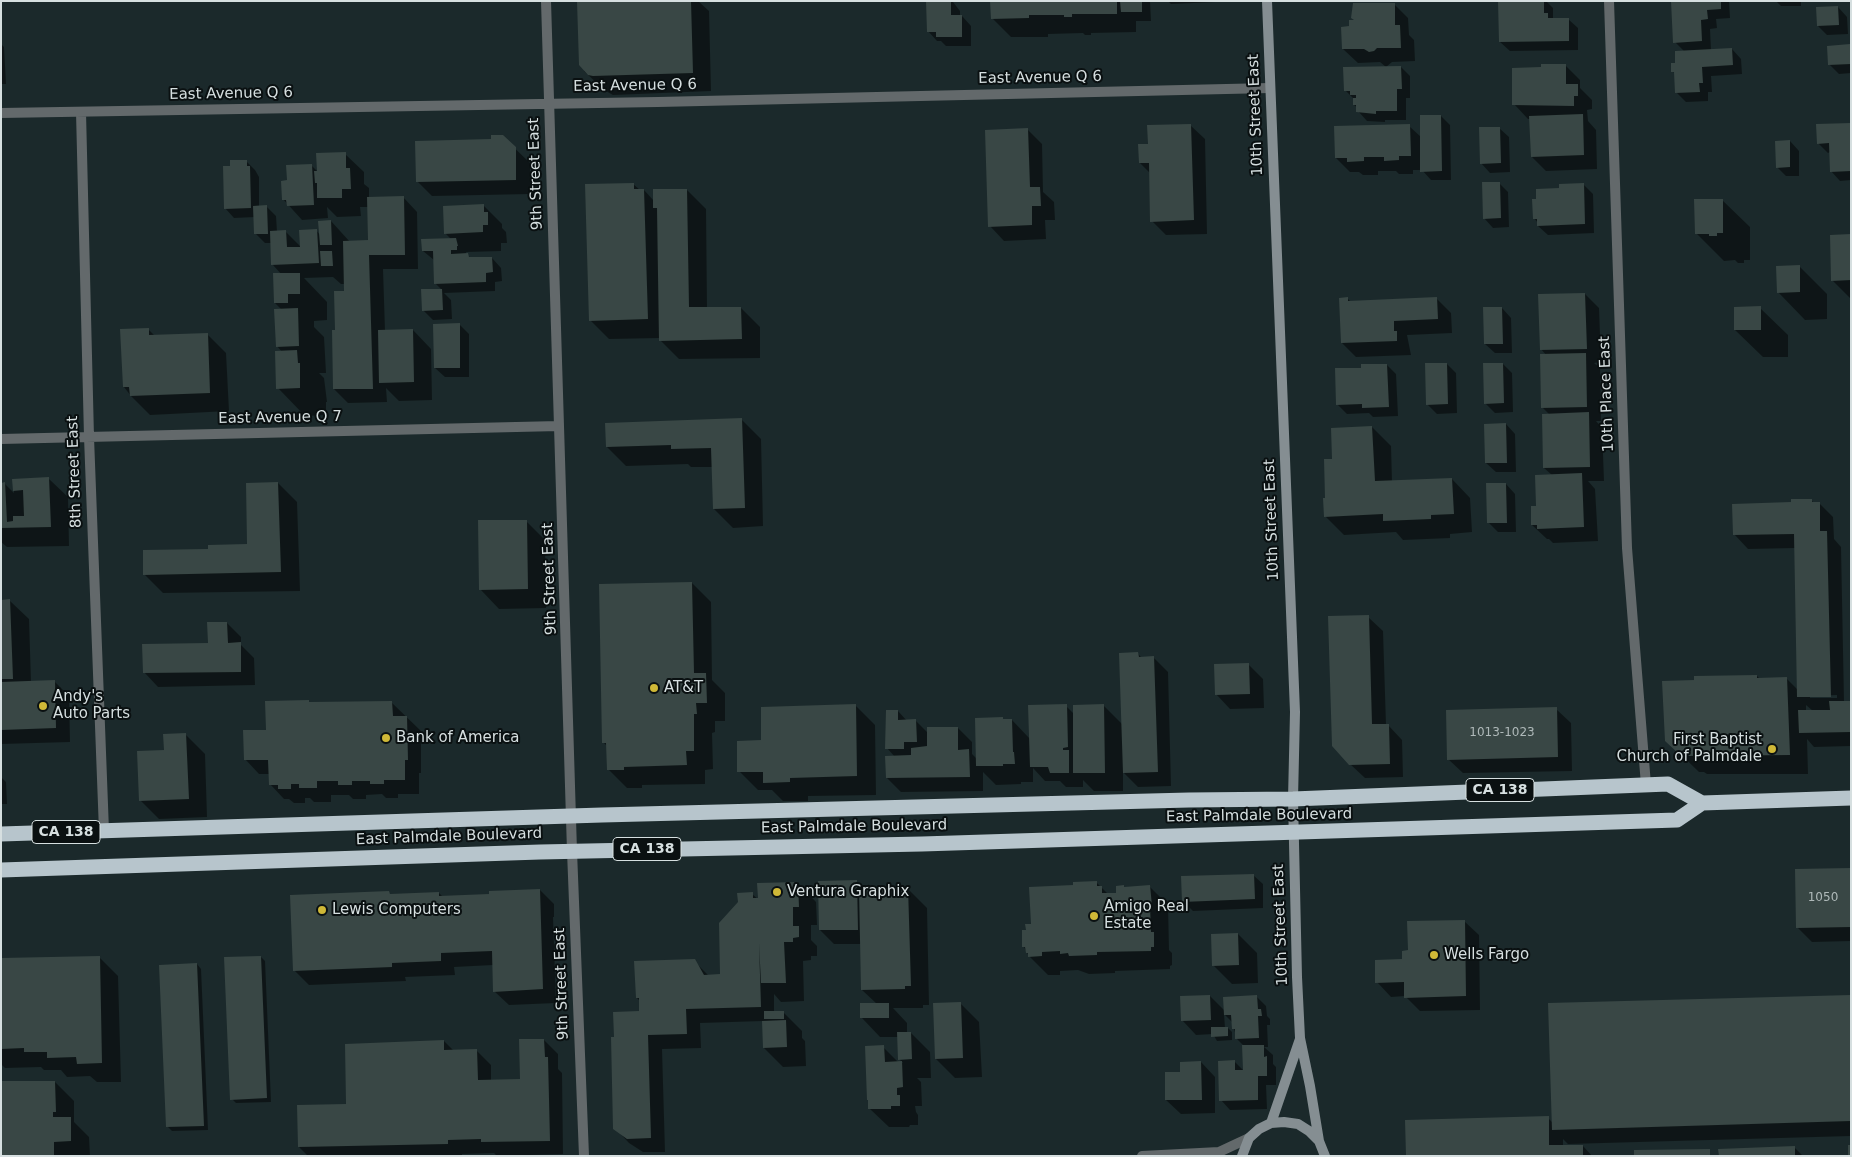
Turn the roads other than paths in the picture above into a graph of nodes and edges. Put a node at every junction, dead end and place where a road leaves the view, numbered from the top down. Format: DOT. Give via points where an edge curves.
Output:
graph roads {
  1 [pos="546,1"];
  2 [pos="1267,1"];
  3 [pos="1609,1"];
  4 [pos="1270,88"];
  5 [pos="549,103"];
  6 [pos="81,112"];
  7 [pos="1,113"];
  8 [pos="559,426"];
  9 [pos="89,438"];
  10 [pos="1,439"];
  11 [pos="1646,785"];
  12 [pos="1851,798"];
  13 [pos="1293,799"];
  14 [pos="1702,803"];
  15 [pos="571,816"];
  16 [pos="104,831"];
  17 [pos="1294,833"];
  18 [pos="1,834"];
  19 [pos="572,851"];
  20 [pos="1,870"];
  21 [pos="1300,1038"];
  22 [pos="1271,1123"];
  23 [pos="1249,1138"];
  24 [pos="1319,1141"];
  25 [pos="584,1156"];
  26 [pos="1142,1156"];
  27 [pos="1242,1156"];
  28 [pos="1325,1156"];
  1 -- 5 [label="street, 9th Street East"];
  2 -- 4 [label="main road, 10th Street East"];
  3 -- 11 [label="street, 10th Place East" via="1627,548"];
  4 -- 5 [label="street, East Avenue Q 6"];
  4 -- 13 [label="main road, 10th Street East" via="1295,712"];
  5 -- 6 [label="street, East Avenue Q 6"];
  5 -- 8 [label="street, 9th Street East"];
  6 -- 7 [label="street, East Avenue Q 6"];
  6 -- 9 [label="street, 8th Street East"];
  8 -- 9 [label="street, East Avenue Q 7"];
  8 -- 15 [label="street, 9th Street East"];
  9 -- 10 [label="street, East Avenue Q 7"];
  9 -- 16 [label="street, 8th Street East"];
  11 -- 13 [label="highway, East Palmdale Boulevard / CA 138"];
  11 -- 14 [label="highway, East Palmdale Boulevard / CA 138" via="1668,784"];
  12 -- 14 [label="highway"];
  13 -- 15 [label="highway, East Palmdale Boulevard / CA 138"];
  13 -- 17 [label="main road, 10th Street East"];
  14 -- 17 [label="highway, East Palmdale Boulevard / CA 138" via="1677,820"];
  15 -- 16 [label="highway, East Palmdale Boulevard / CA 138"];
  15 -- 19 [label="street, 9th Street East"];
  16 -- 18 [label="highway, East Palmdale Boulevard / CA 138"];
  17 -- 19 [label="highway, East Palmdale Boulevard / CA 138"];
  17 -- 21 [label="main road, 10th Street East"];
  19 -- 20 [label="highway, East Palmdale Boulevard / CA 138"];
  19 -- 25 [label="street, 9th Street East"];
  21 -- 22 [label="main road, 10th Street East"];
  21 -- 24 [label="main road, 10th Street East"];
  22 -- 23 [label="main road"];
  22 -- 24 [label="main road" via="1298,1124"];
  23 -- 26 [label="street" via="1219,1152"];
  23 -- 27 [label="main road"];
  24 -- 28 [label="main road, 10th Street East"];
}
